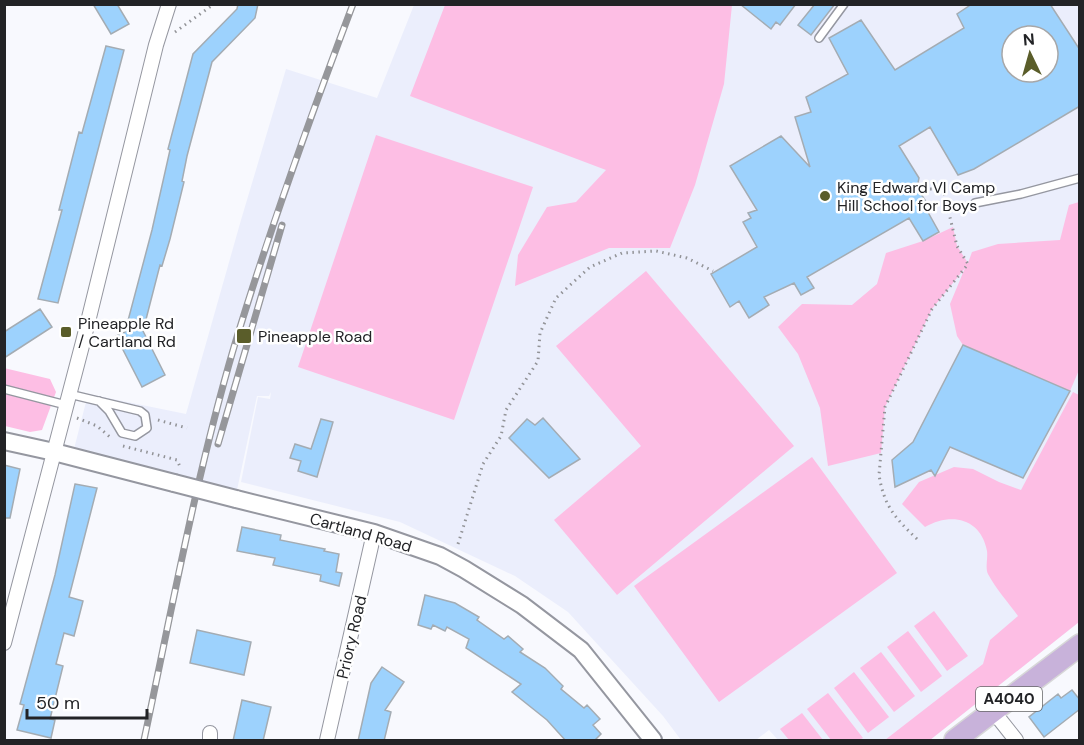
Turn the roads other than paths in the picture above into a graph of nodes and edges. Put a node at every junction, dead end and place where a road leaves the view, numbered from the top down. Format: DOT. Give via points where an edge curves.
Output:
graph roads {
  1 [pos="169,4"];
  2 [pos="844,4"];
  3 [pos="819,38"];
  4 [pos="1080,178"];
  5 [pos="975,203"];
  6 [pos="4,390"];
  7 [pos="68,400"];
  8 [pos="99,401"];
  9 [pos="4,441"];
  10 [pos="54,452"];
  11 [pos="374,533"];
  12 [pos="4,643"];
  13 [pos="1080,645"];
  14 [pos="993,711"];
  15 [pos="327,741"];
  16 [pos="652,741"];
  17 [pos="954,741"];
  18 [pos="1016,741"];
  1 -- 7 [label="street"];
  2 -- 3 [label="lane"];
  4 -- 5 [label="lane"];
  6 -- 7 [label="lane"];
  7 -- 8 [label="lane"];
  7 -- 10 [label="street"];
  8 -- 8 [label="lane" via="140,411 145,415 147,428 135,436 122,432"];
  9 -- 10 [label="street, Cartland Road"];
  10 -- 11 [label="street, Cartland Road, bridge"];
  10 -- 12 [label="street"];
  11 -- 15 [label="street, Priory Road"];
  11 -- 16 [label="street, Cartland Road" via="440,556 522,605 581,650"];
  13 -- 14 [label="main road, A4040"];
  14 -- 17 [label="main road, A4040"];
  14 -- 18 [label="street"];
}
